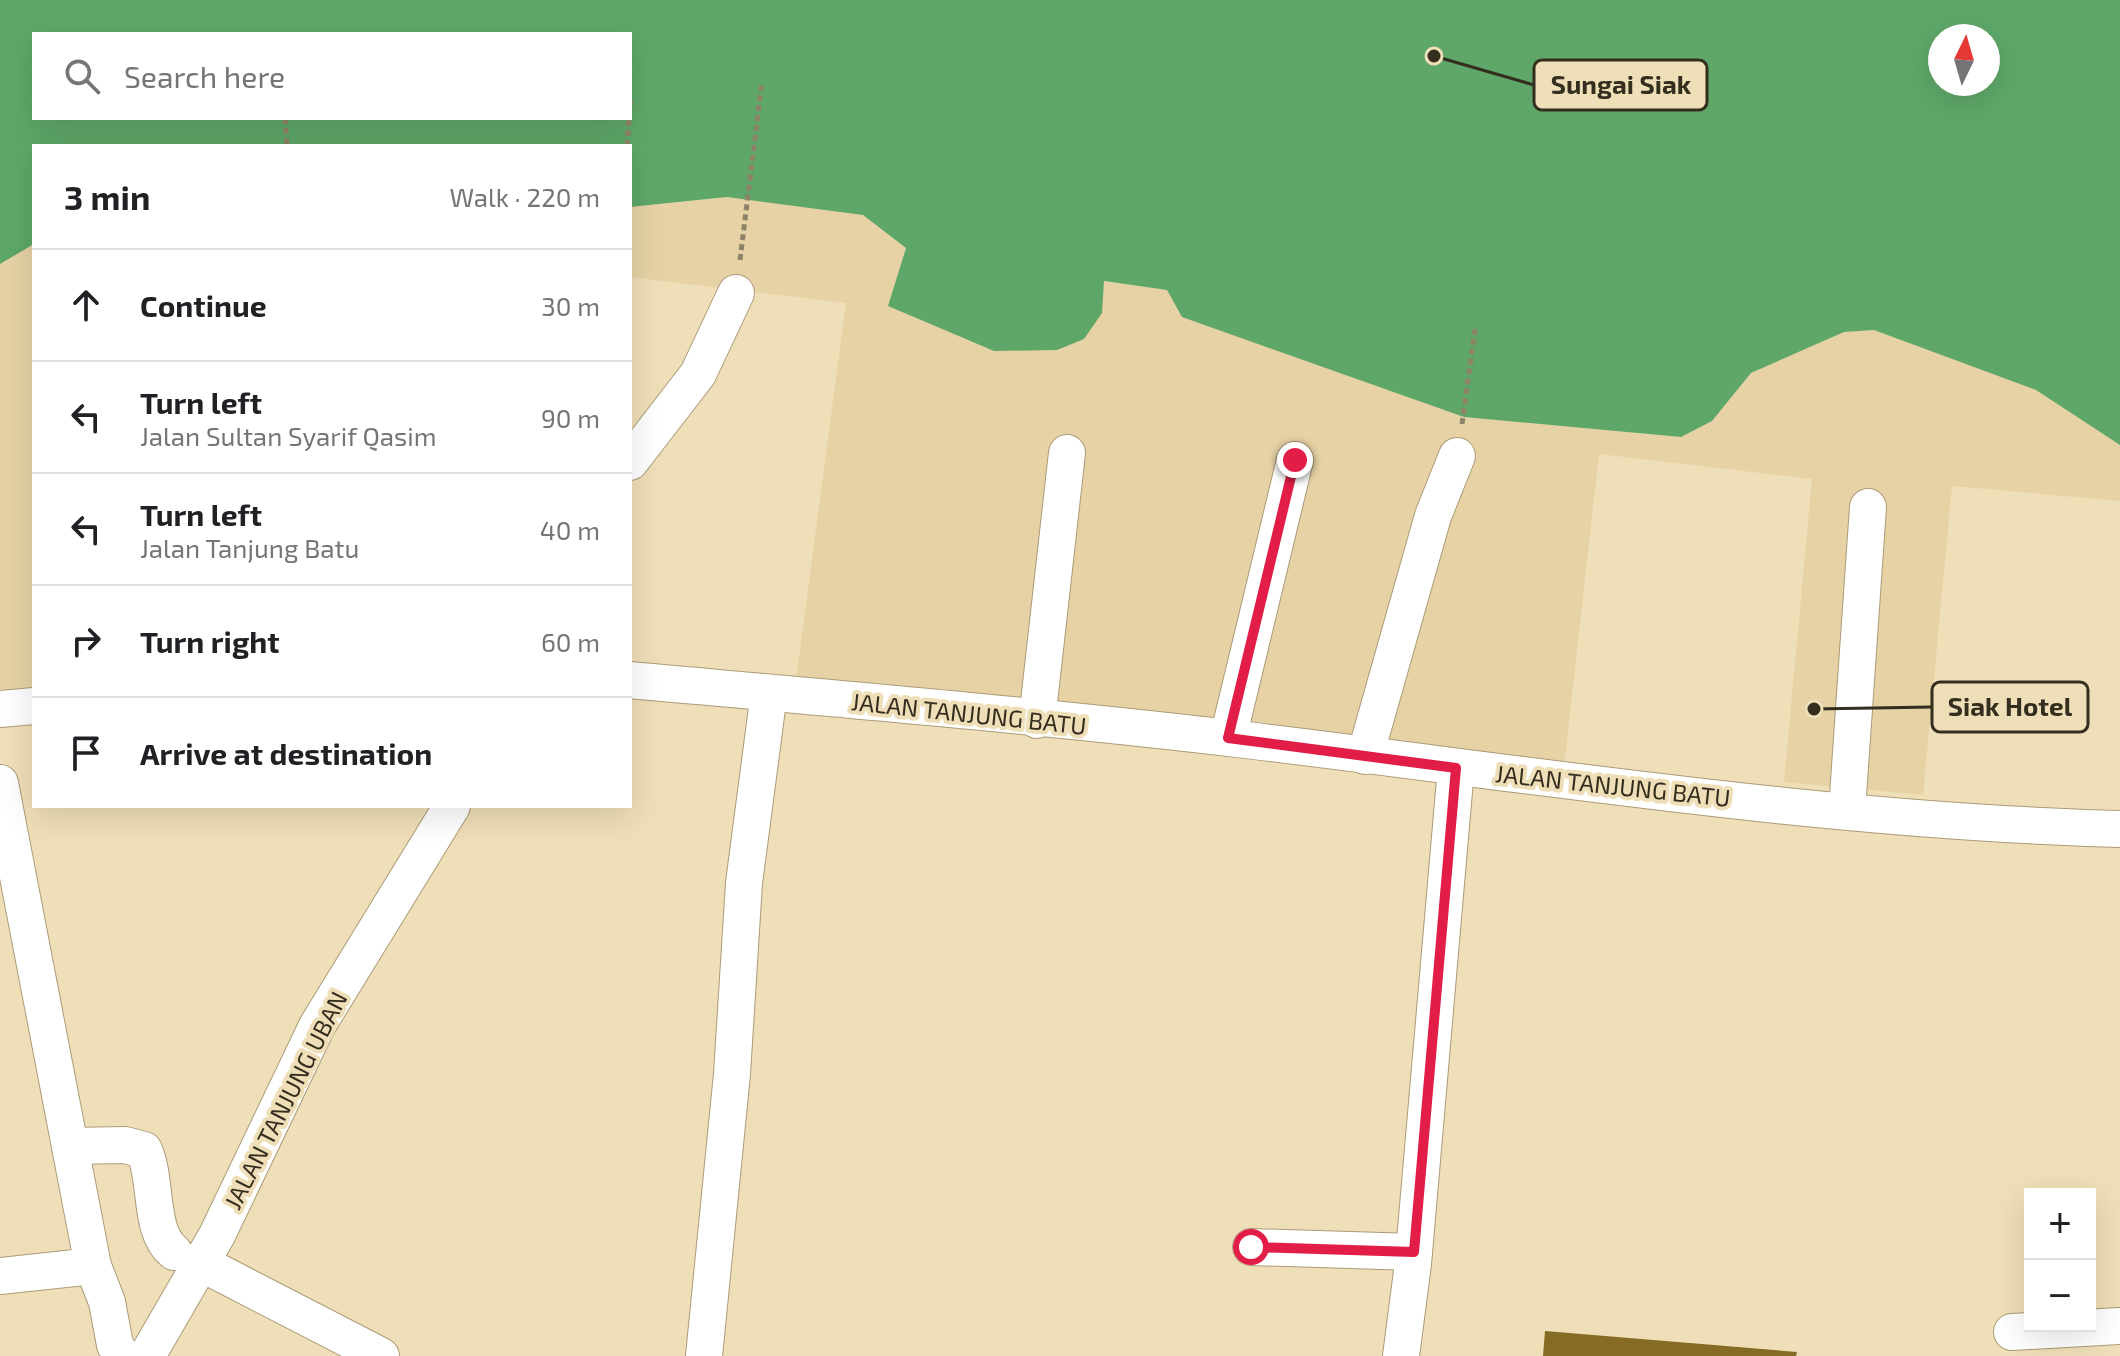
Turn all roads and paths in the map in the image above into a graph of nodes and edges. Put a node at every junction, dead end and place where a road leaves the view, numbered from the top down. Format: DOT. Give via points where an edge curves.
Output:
graph roads {
  1 [pos="762,82"];
  2 [pos="285,120"];
  3 [pos="629,120"];
  4 [pos="287,144"];
  5 [pos="627,144"];
  6 [pos="736,293"];
  7 [pos="1475,329"];
  8 [pos="1067,453"];
  9 [pos="1457,456"];
  10 [pos="632,459"];
  11 [pos="1295,460"];
  12 [pos="1868,507"];
  13 [pos="632,680"];
  14 [pos="769,693"];
  15 [pos="32,706"];
  16 [pos="0,709"];
  17 [pos="1037,720"];
  18 [pos="1228,738"];
  19 [pos="1365,756"];
  20 [pos="1456,768"];
  21 [pos="0,783"];
  22 [pos="451,808"];
  23 [pos="1847,810"];
  24 [pos="2120,829"];
  25 [pos="70,1146"];
  26 [pos="1251,1247"];
  27 [pos="1414,1252"];
  28 [pos="191,1259"];
  29 [pos="93,1266"];
  30 [pos="0,1276"];
  31 [pos="2120,1326"];
  32 [pos="2012,1332"];
  33 [pos="122,1356"];
  34 [pos="147,1356"];
  35 [pos="381,1356"];
  36 [pos="704,1356"];
  37 [pos="1401,1356"];
  1 -- 6 [label="path"];
  2 -- 4 [label="path"];
  3 -- 5 [label="path"];
  6 -- 10 [label="street" via="698,374"];
  7 -- 9 [label="path"];
  8 -- 17 [label="street"];
  9 -- 19 [label="street" via="1433,516"];
  11 -- 18 [label="street"];
  12 -- 23 [label="street"];
  13 -- 14 [label="street, JALAN TANJUNG BATU"];
  14 -- 17 [label="street, JALAN TANJUNG BATU"];
  14 -- 36 [label="street" via="744,883 732,1074"];
  15 -- 16 [label="street"];
  17 -- 18 [label="street, JALAN TANJUNG BATU"];
  18 -- 19 [label="street, JALAN TANJUNG BATU"];
  19 -- 20 [label="street, JALAN TANJUNG BATU"];
  20 -- 23 [label="street, JALAN TANJUNG BATU"];
  20 -- 27 [label="street"];
  21 -- 25 [label="street"];
  22 -- 28 [label="street, JALAN TANJUNG UBAN" via="317,1026"];
  23 -- 24 [label="street, JALAN TANJUNG BATU" via="1986,825"];
  25 -- 28 [label="street" via="144,1150 152,1168 164,1244"];
  25 -- 29 [label="street"];
  26 -- 27 [label="street"];
  27 -- 37 [label="street"];
  28 -- 34 [label="street, JALAN TANJUNG UBAN"];
  28 -- 35 [label="street"];
  29 -- 30 [label="street"];
  29 -- 33 [label="street"];
  31 -- 32 [label="street"];
}
